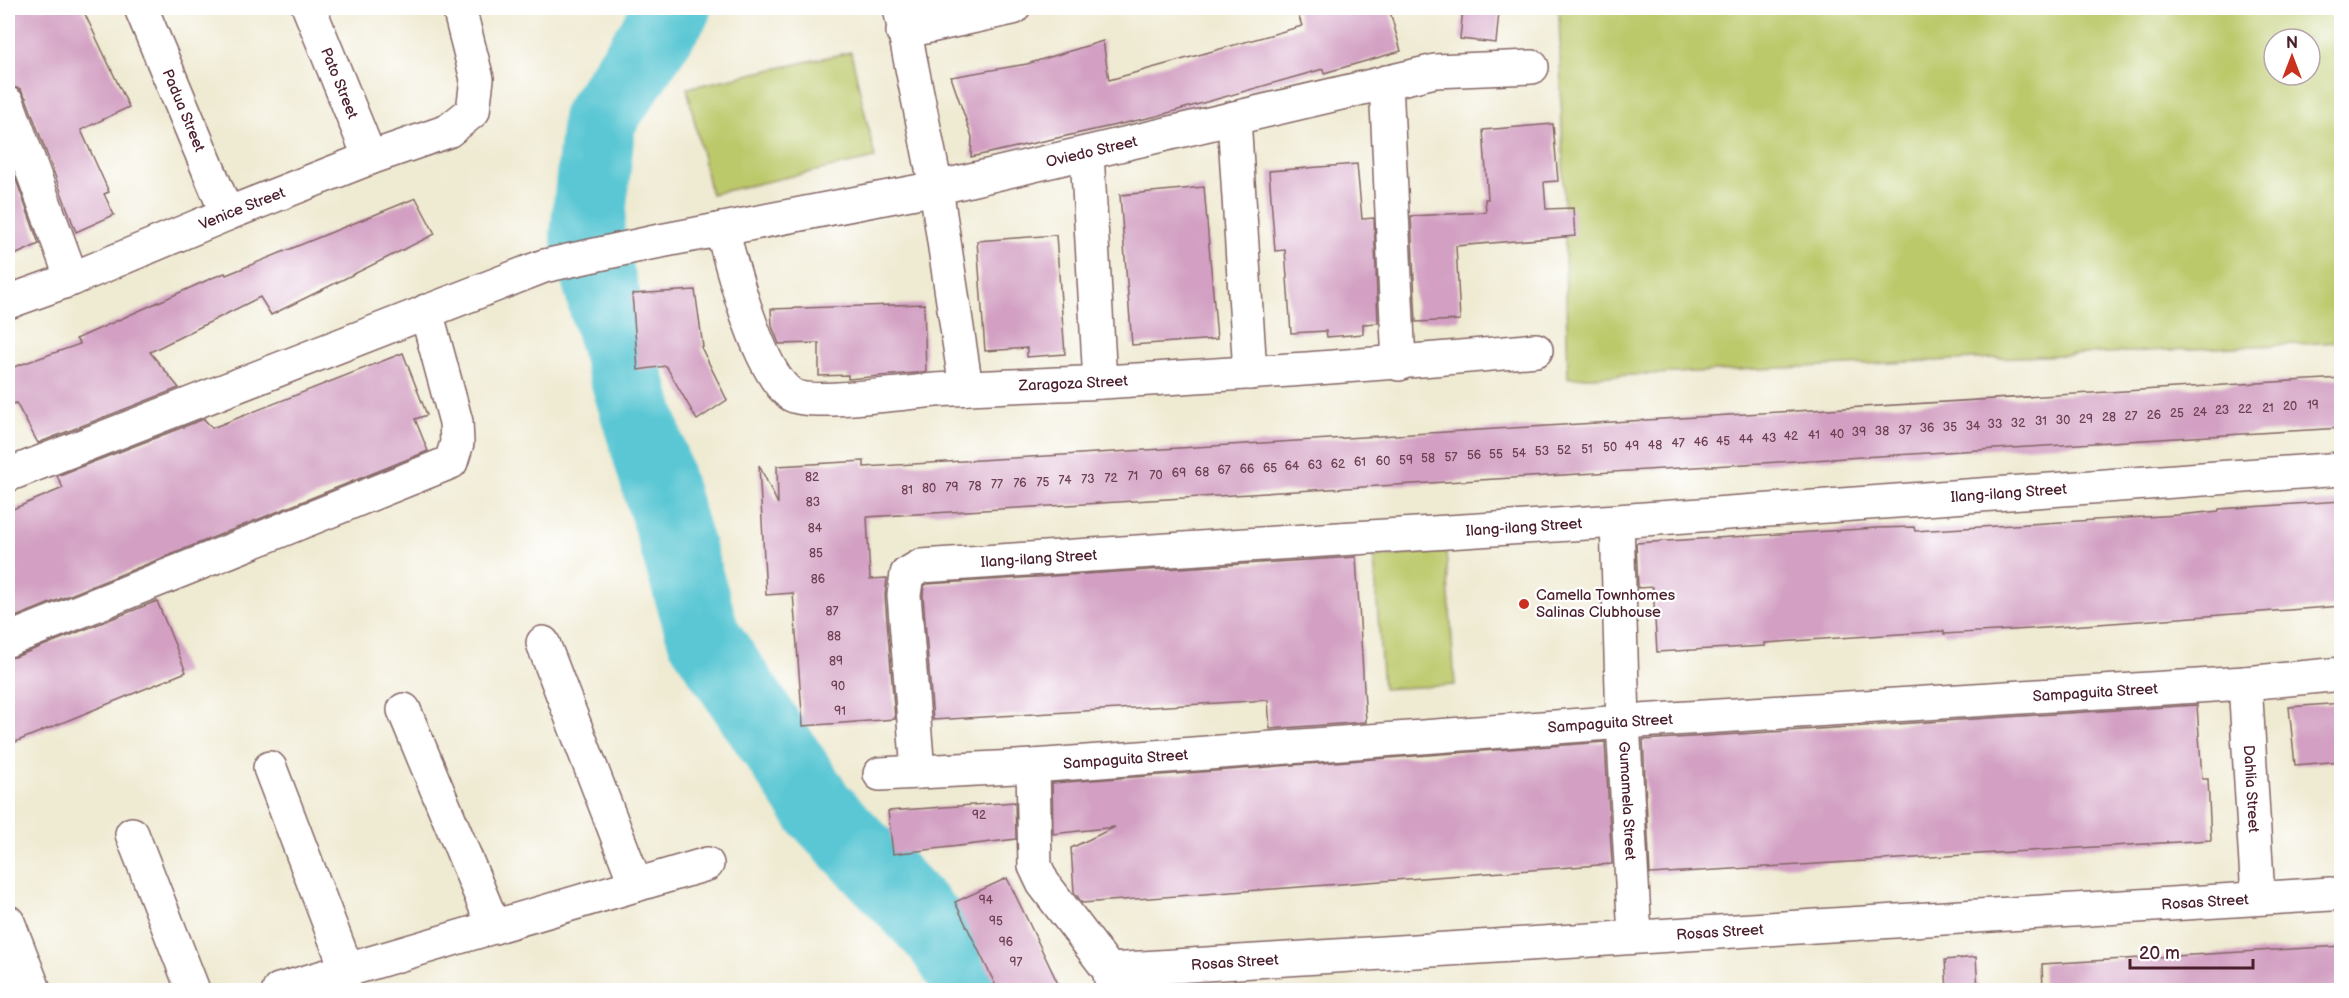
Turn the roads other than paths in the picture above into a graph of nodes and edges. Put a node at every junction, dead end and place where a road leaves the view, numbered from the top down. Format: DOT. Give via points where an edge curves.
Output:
graph roads {
  1 [pos="141,8"];
  2 [pos="309,8"];
  3 [pos="459,8"];
  4 [pos="1013,8"];
  5 [pos="902,20"];
  6 [pos="1532,67"];
  7 [pos="1386,82"];
  8 [pos="8,104"];
  9 [pos="1234,118"];
  10 [pos="1087,153"];
  11 [pos="370,158"];
  12 [pos="936,188"];
  13 [pos="227,214"];
  14 [pos="722,229"];
  15 [pos="72,279"];
  16 [pos="8,302"];
  17 [pos="426,311"];
  18 [pos="1536,350"];
  19 [pos="1399,364"];
  20 [pos="1250,373"];
  21 [pos="1100,382"];
  22 [pos="966,388"];
  23 [pos="2342,469"];
  24 [pos="8,475"];
  25 [pos="1617,521"];
  26 [pos="8,640"];
  27 [pos="543,643"];
  28 [pos="2342,674"];
  29 [pos="2245,683"];
  30 [pos="404,710"];
  31 [pos="1623,722"];
  32 [pos="1033,766"];
  33 [pos="270,768"];
  34 [pos="918,772"];
  35 [pos="880,774"];
  36 [pos="132,834"];
  37 [pos="706,864"];
  38 [pos="636,885"];
  39 [pos="2331,894"];
  40 [pos="2258,897"];
  41 [pos="8,922"];
  42 [pos="494,927"];
  43 [pos="1635,936"];
  44 [pos="347,970"];
  45 [pos="1111,980"];
  46 [pos="34,990"];
  47 [pos="193,990"];
  48 [pos="279,990"];
  1 -- 13 [label="street, Padua Street"];
  2 -- 11 [label="street, Pato Street"];
  3 -- 11 [label="street, Venice Street" via="477,79 472,111 448,131"];
  4 -- 5 [label="street"];
  5 -- 12 [label="street"];
  6 -- 7 [label="street, Oviedo Street" via="1435,71"];
  7 -- 9 [label="street, Oviedo Street"];
  7 -- 19 [label="street"];
  8 -- 15 [label="street"];
  9 -- 10 [label="street, Oviedo Street"];
  9 -- 20 [label="street"];
  10 -- 12 [label="street, Oviedo Street"];
  10 -- 21 [label="street"];
  11 -- 13 [label="street, Venice Street"];
  12 -- 14 [label="street, Oviedo Street"];
  12 -- 22 [label="street"];
  13 -- 15 [label="street, Venice Street"];
  14 -- 17 [label="street, Oviedo Street" via="544,266"];
  14 -- 22 [label="street, Zaragoza Street" via="742,303 776,379 793,396 819,399"];
  15 -- 16 [label="street, Venice Street"];
  17 -- 24 [label="street, Oviedo Street"];
  17 -- 26 [label="street" via="456,422 457,443 451,462"];
  18 -- 19 [label="street, Zaragoza Street"];
  19 -- 20 [label="street, Zaragoza Street"];
  20 -- 21 [label="street, Zaragoza Street"];
  21 -- 22 [label="street, Zaragoza Street"];
  23 -- 25 [label="street, Ilang-ilang Street"];
  25 -- 31 [label="street, Gumamela Street"];
  25 -- 34 [label="street, Ilang-ilang Street" via="921,566 907,574 904,595"];
  27 -- 38 [label="street"];
  28 -- 29 [label="street, Sampaguita Street"];
  29 -- 31 [label="street, Sampaguita Street"];
  29 -- 40 [label="street, Dahlia Street"];
  30 -- 42 [label="street"];
  31 -- 32 [label="street, Sampaguita Street"];
  31 -- 43 [label="street, Gumamela Street"];
  32 -- 34 [label="street, Sampaguita Street"];
  32 -- 45 [label="street" via="1035,866"];
  33 -- 44 [label="street"];
  34 -- 35 [label="street, Sampaguita Street"];
  36 -- 47 [label="street"];
  37 -- 38 [label="street"];
  38 -- 42 [label="street"];
  39 -- 40 [label="street, Rosas Street"];
  40 -- 43 [label="street, Rosas Street"];
  41 -- 46 [label="street"];
  42 -- 44 [label="street"];
  43 -- 45 [label="street, Rosas Street"];
  44 -- 48 [label="street"];
}
